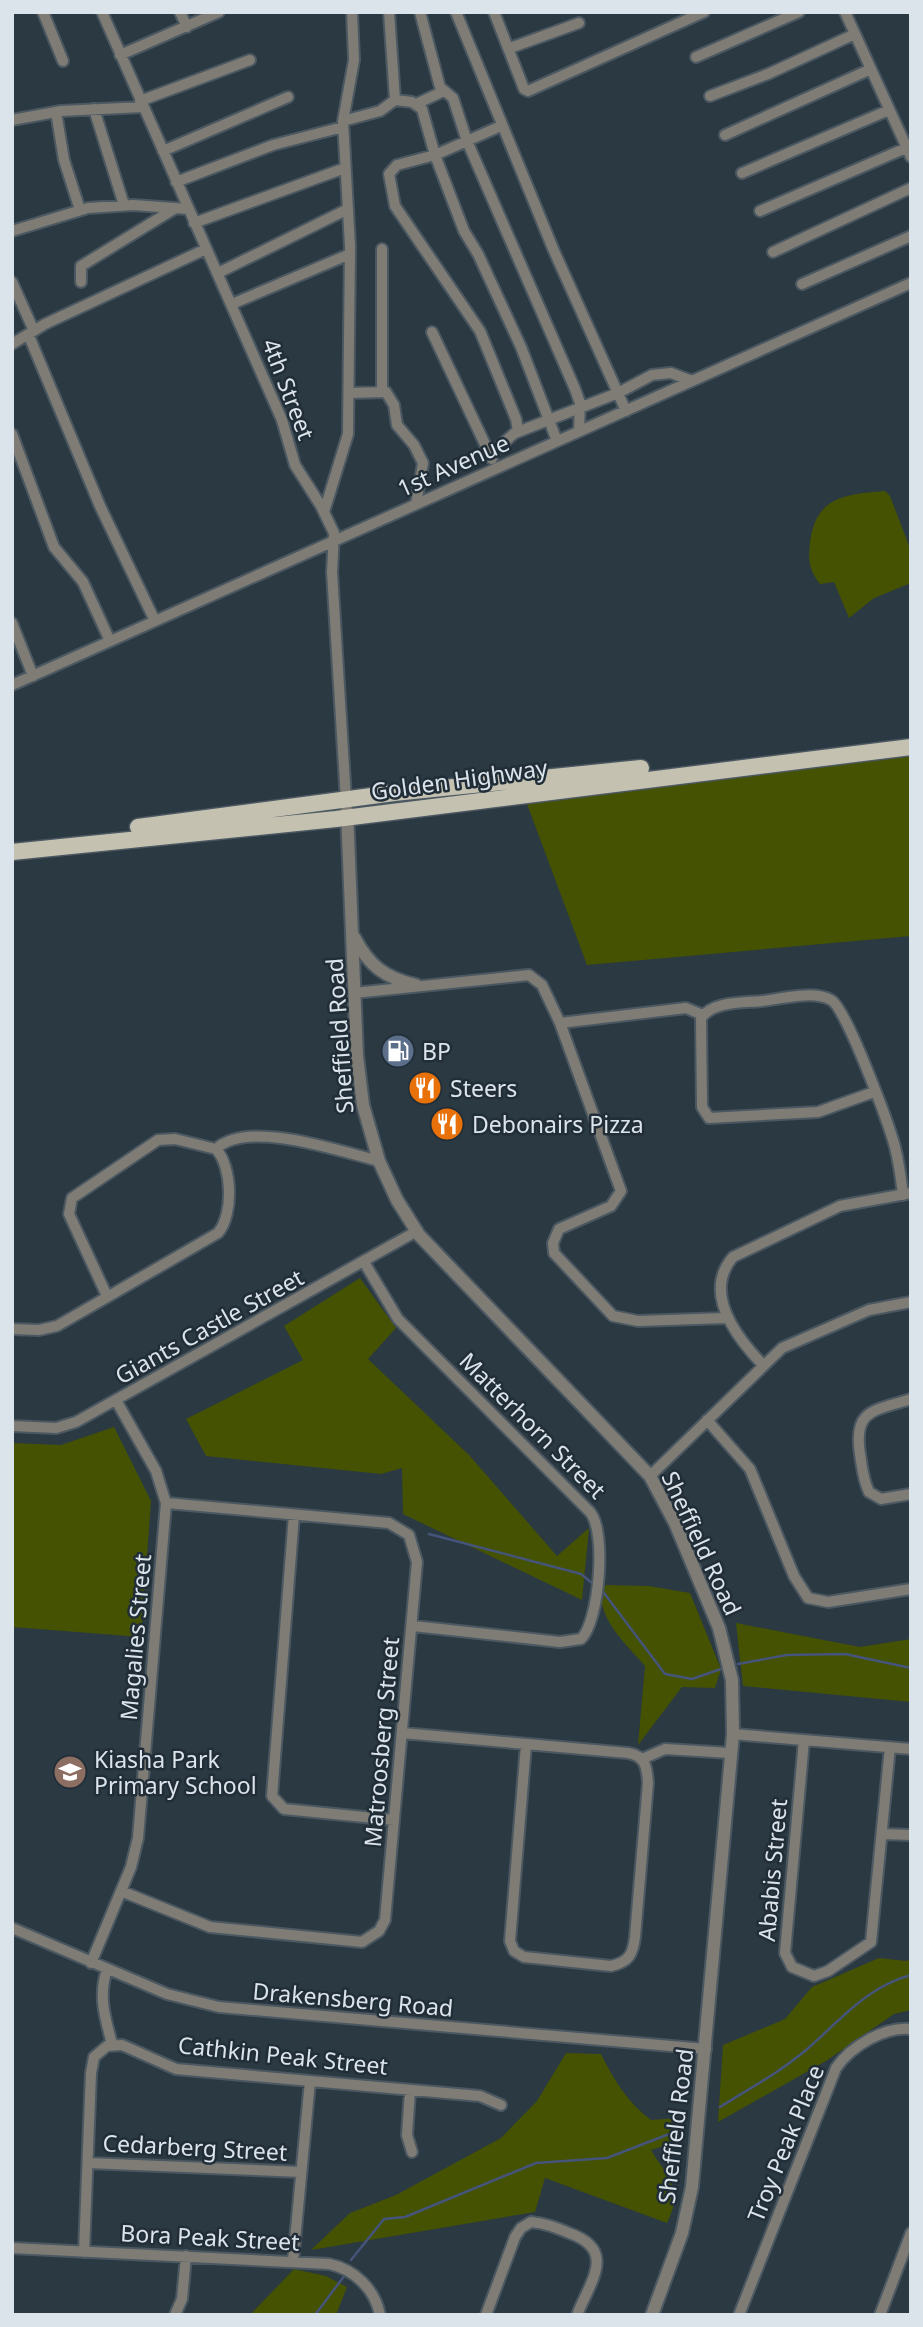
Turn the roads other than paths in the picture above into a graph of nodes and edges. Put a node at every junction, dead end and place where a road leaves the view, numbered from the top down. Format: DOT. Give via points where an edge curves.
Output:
graph roads {
  1 [pos="43,12"];
  2 [pos="102,12"];
  3 [pos="180,12"];
  4 [pos="219,12"];
  5 [pos="352,12"];
  6 [pos="388,12"];
  7 [pos="420,12"];
  8 [pos="456,12"];
  9 [pos="494,12"];
  10 [pos="704,12"];
  11 [pos="799,12"];
  12 [pos="845,12"];
  13 [pos="579,23"];
  14 [pos="187,27"];
  15 [pos="855,34"];
  16 [pos="510,48"];
  17 [pos="120,55"];
  18 [pos="696,57"];
  19 [pos="250,60"];
  20 [pos="63,61"];
  21 [pos="871,69"];
  22 [pos="444,91"];
  23 [pos="710,96"];
  24 [pos="288,97"];
  25 [pos="395,100"];
  26 [pos="142,104"];
  27 [pos="416,104"];
  28 [pos="94,109"];
  29 [pos="889,110"];
  30 [pos="55,112"];
  31 [pos="12,120"];
  32 [pos="343,124"];
  33 [pos="500,126"];
  34 [pos="724,135"];
  35 [pos="467,141"];
  36 [pos="163,151"];
  37 [pos="909,152"];
  38 [pos="435,155"];
  39 [pos="345,168"];
  40 [pos="742,173"];
  41 [pos="176,182"];
  42 [pos="911,188"];
  43 [pos="124,205"];
  44 [pos="174,209"];
  45 [pos="188,209"];
  46 [pos="348,209"];
  47 [pos="80,210"];
  48 [pos="760,211"];
  49 [pos="194,223"];
  50 [pos="12,231"];
  51 [pos="911,236"];
  52 [pos="206,249"];
  53 [pos="382,249"];
  54 [pos="773,252"];
  55 [pos="350,254"];
  56 [pos="218,273"];
  57 [pos="12,282"];
  58 [pos="81,282"];
  59 [pos="911,283"];
  60 [pos="802,284"];
  61 [pos="232,304"];
  62 [pos="432,332"];
  63 [pos="31,334"];
  64 [pos="12,344"];
  65 [pos="692,381"];
  66 [pos="382,392"];
  67 [pos="349,393"];
  68 [pos="618,393"];
  69 [pos="579,409"];
  70 [pos="626,411"];
  71 [pos="549,420"];
  72 [pos="579,431"];
  73 [pos="515,433"];
  74 [pos="12,434"];
  75 [pos="557,441"];
  76 [pos="490,455"];
  77 [pos="497,468"];
  78 [pos="416,504"];
  79 [pos="324,512"];
  80 [pos="335,542"];
  81 [pos="155,621"];
  82 [pos="12,623"];
  83 [pos="110,641"];
  84 [pos="33,676"];
  85 [pos="12,685"];
  86 [pos="911,736"];
  87 [pos="911,747"];
  88 [pos="346,800"];
  89 [pos="348,817"];
  90 [pos="12,841"];
  91 [pos="12,852"];
  92 [pos="353,934"];
  93 [pos="416,985"];
  94 [pos="354,993"];
  95 [pos="703,1014"];
  96 [pos="560,1023"];
  97 [pos="874,1092"];
  98 [pos="216,1149"];
  99 [pos="379,1161"];
  100 [pos="907,1194"];
  101 [pos="417,1231"];
  102 [pos="365,1262"];
  103 [pos="107,1296"];
  104 [pos="911,1302"];
  105 [pos="726,1318"];
  106 [pos="12,1329"];
  107 [pos="763,1365"];
  108 [pos="911,1399"];
  109 [pos="117,1402"];
  110 [pos="707,1420"];
  111 [pos="12,1426"];
  112 [pos="649,1476"];
  113 [pos="911,1494"];
  114 [pos="166,1503"];
  115 [pos="294,1515"];
  116 [pos="911,1589"];
  117 [pos="412,1626"];
  118 [pos="402,1733"];
  119 [pos="733,1734"];
  120 [pos="804,1740"];
  121 [pos="526,1745"];
  122 [pos="890,1746"];
  123 [pos="911,1749"];
  124 [pos="730,1753"];
  125 [pos="642,1759"];
  126 [pos="394,1820"];
  127 [pos="883,1834"];
  128 [pos="911,1835"];
  129 [pos="121,1891"];
  130 [pos="12,1928"];
  131 [pos="91,1963"];
  132 [pos="107,1969"];
  133 [pos="911,2029"];
  134 [pos="112,2044"];
  135 [pos="706,2049"];
  136 [pos="310,2081"];
  137 [pos="410,2090"];
  138 [pos="501,2105"];
  139 [pos="412,2152"];
  140 [pos="88,2163"];
  141 [pos="301,2172"];
  142 [pos="911,2233"];
  143 [pos="12,2248"];
  144 [pos="83,2252"];
  145 [pos="186,2256"];
  146 [pos="293,2261"];
  147 [pos="174,2315"];
  148 [pos="380,2315"];
  149 [pos="486,2315"];
  150 [pos="578,2315"];
  151 [pos="652,2315"];
  152 [pos="739,2315"];
  153 [pos="880,2315"];
  1 -- 20 [label="street"];
  2 -- 17 [label="street, 4th Street"];
  3 -- 14 [label="street"];
  4 -- 14 [label="street"];
  5 -- 32 [label="street" via="354,60"];
  6 -- 25 [label="street"];
  7 -- 22 [label="street"];
  8 -- 33 [label="street"];
  9 -- 16 [label="street"];
  10 -- 16 [label="street" via="530,91 524,89"];
  11 -- 18 [label="street"];
  12 -- 15 [label="street"];
  13 -- 16 [label="street"];
  14 -- 17 [label="street"];
  15 -- 21 [label="street"];
  15 -- 23 [label="street"];
  17 -- 26 [label="street, 4th Street"];
  19 -- 26 [label="street"];
  21 -- 29 [label="street"];
  21 -- 34 [label="street"];
  22 -- 27 [label="street"];
  22 -- 35 [label="street" via="453,98"];
  24 -- 36 [label="street"];
  25 -- 27 [label="street"];
  25 -- 32 [label="street" via="380,111"];
  26 -- 28 [label="street"];
  26 -- 36 [label="street, 4th Street"];
  27 -- 38 [label="street" via="422,109"];
  28 -- 30 [label="street"];
  28 -- 43 [label="street"];
  29 -- 37 [label="street"];
  29 -- 40 [label="street"];
  30 -- 31 [label="street"];
  30 -- 47 [label="street"];
  32 -- 39 [label="street"];
  32 -- 41 [label="street"];
  33 -- 35 [label="street"];
  33 -- 68 [label="street"];
  35 -- 38 [label="street"];
  35 -- 69 [label="street" via="564,359"];
  36 -- 41 [label="street, 4th Street"];
  37 -- 48 [label="street"];
  38 -- 71 [label="street" via="464,232 492,283"];
  38 -- 73 [label="street" via="391,170 394,206 480,331 516,419"];
  39 -- 46 [label="street"];
  39 -- 49 [label="street"];
  41 -- 45 [label="street, 4th Street"];
  42 -- 54 [label="street"];
  43 -- 44 [label="street"];
  43 -- 47 [label="street"];
  44 -- 45 [label="street"];
  44 -- 58 [label="street" via="81,266"];
  45 -- 49 [label="street, 4th Street"];
  46 -- 55 [label="street"];
  46 -- 56 [label="street"];
  47 -- 50 [label="street"];
  49 -- 52 [label="street, 4th Street"];
  51 -- 60 [label="street"];
  52 -- 56 [label="street, 4th Street"];
  52 -- 63 [label="street"];
  53 -- 66 [label="street"];
  55 -- 61 [label="street"];
  55 -- 67 [label="street"];
  56 -- 61 [label="street, 4th Street"];
  57 -- 63 [label="street"];
  59 -- 65 [label="street, 1st Avenue"];
  61 -- 79 [label="street, 4th Street" via="282,420 295,465"];
  62 -- 76 [label="street"];
  63 -- 64 [label="street"];
  63 -- 81 [label="street" via="100,506"];
  65 -- 68 [label="street" via="662,373"];
  65 -- 70 [label="street, 1st Avenue"];
  66 -- 67 [label="street"];
  66 -- 78 [label="street" via="392,400 394,420 423,463"];
  67 -- 79 [label="street" via="348,434"];
  68 -- 69 [label="street"];
  68 -- 70 [label="street"];
  69 -- 71 [label="street"];
  69 -- 72 [label="street"];
  70 -- 72 [label="street, 1st Avenue"];
  71 -- 73 [label="street"];
  71 -- 75 [label="street"];
  72 -- 75 [label="street, 1st Avenue"];
  73 -- 76 [label="street"];
  74 -- 83 [label="street" via="54,547 83,582"];
  75 -- 77 [label="street, 1st Avenue"];
  76 -- 77 [label="street"];
  77 -- 78 [label="street, 1st Avenue"];
  78 -- 80 [label="street, 1st Avenue"];
  79 -- 80 [label="street, 4th Street"];
  80 -- 81 [label="street, 1st Avenue"];
  80 -- 88 [label="street, 4th Street" via="332,572"];
  81 -- 83 [label="street, 1st Avenue"];
  82 -- 84 [label="street"];
  83 -- 84 [label="street, 1st Avenue"];
  84 -- 85 [label="street, 1st Avenue"];
  86 -- 88 [label="main road, Golden Highway"];
  87 -- 89 [label="main road, Golden Highway"];
  88 -- 89 [label="street, Sheffield Road"];
  88 -- 90 [label="main road, Golden Highway"];
  89 -- 91 [label="main road, Golden Highway"];
  89 -- 92 [label="street, Sheffield Road"];
  92 -- 93 [label="street" via="373,967"];
  92 -- 94 [label="street, Sheffield Road"];
  93 -- 94 [label="street"];
  93 -- 96 [label="street" via="529,975 542,985"];
  94 -- 99 [label="street, Sheffield Road" via="363,1105"];
  95 -- 96 [label="street" via="687,1008"];
  95 -- 97 [label="street" via="737,1003 817,996 831,1000 841,1009"];
  95 -- 97 [label="street" via="702,1107 709,1118 818,1112"];
  96 -- 105 [label="street" via="621,1191 611,1206 559,1229 554,1253 613,1316 638,1321"];
  97 -- 100 [label="street"];
  98 -- 99 [label="street" via="226,1139 252,1135"];
  98 -- 103 [label="street" via="225,1163 228,1209 223,1227"];
  98 -- 103 [label="street" via="175,1139 158,1140 72,1198 69,1214"];
  99 -- 101 [label="street, Sheffield Road"];
  100 -- 105 [label="street" via="840,1206 737,1253 725,1271"];
  101 -- 102 [label="street, Giants Castle Street"];
  101 -- 112 [label="street, Sheffield Road"];
  102 -- 109 [label="street, Giants Castle Street"];
  102 -- 117 [label="street, Matterhorn Street" via="398,1319 590,1512 600,1531 592,1625 581,1639 560,1642"];
  103 -- 106 [label="street" via="57,1326"];
  104 -- 107 [label="street" via="869,1310 828,1327 782,1348"];
  105 -- 107 [label="street"];
  107 -- 110 [label="street"];
  108 -- 113 [label="street" via="869,1414 857,1434 869,1492 881,1499"];
  109 -- 111 [label="street, Giants Castle Street" via="56,1428"];
  109 -- 114 [label="street, Magalies Street" via="156,1471"];
  110 -- 112 [label="street"];
  110 -- 116 [label="street" via="750,1469 794,1576 808,1598 828,1602"];
  112 -- 119 [label="street, Sheffield Road" via="675,1523 719,1628 732,1681"];
  114 -- 115 [label="street, Matroosberg Street"];
  114 -- 129 [label="street, Magalies Street" via="138,1838"];
  115 -- 117 [label="street, Matroosberg Street" via="389,1523 409,1535 417,1562"];
  115 -- 126 [label="street" via="272,1796 284,1809"];
  117 -- 118 [label="street, Matroosberg Street"];
  118 -- 121 [label="street"];
  118 -- 126 [label="street, Matroosberg Street"];
  119 -- 120 [label="street"];
  119 -- 124 [label="street, Sheffield Road"];
  120 -- 122 [label="street"];
  120 -- 127 [label="street, Ababis Street" via="785,1940 785,1952 799,1972 814,1976 828,1971 870,1942"];
  121 -- 125 [label="street" via="628,1753"];
  121 -- 125 [label="street" via="510,1941 514,1951 524,1957 611,1966 629,1958 635,1937 648,1783"];
  122 -- 123 [label="street"];
  122 -- 127 [label="street, Ababis Street"];
  124 -- 125 [label="street" via="665,1749"];
  124 -- 135 [label="street, Sheffield Road"];
  126 -- 129 [label="street, Matroosberg Street" via="385,1920 379,1931 362,1942 211,1927"];
  127 -- 128 [label="street"];
  129 -- 131 [label="street, Magalies Street"];
  130 -- 131 [label="street, Drakensberg Road"];
  131 -- 132 [label="street, Drakensberg Road"];
  132 -- 134 [label="street" via="101,2000"];
  132 -- 135 [label="street, Drakensberg Road" via="167,1994 241,2010"];
  133 -- 152 [label="street, Troy Peak Place" via="890,2029 875,2036 836,2068"];
  134 -- 136 [label="street, Cathkin Peak Street" via="176,2069"];
  134 -- 140 [label="street" via="93,2060"];
  135 -- 151 [label="street, Sheffield Road" via="690,2198"];
  136 -- 137 [label="street, Cathkin Peak Street"];
  136 -- 141 [label="street"];
  137 -- 138 [label="street, Cathkin Peak Street" via="480,2095"];
  137 -- 139 [label="street" via="407,2135"];
  140 -- 141 [label="street, Cedarberg Street"];
  140 -- 144 [label="street"];
  141 -- 146 [label="street"];
  142 -- 153 [label="street"];
  143 -- 144 [label="street, Bora Peak Street"];
  144 -- 145 [label="street, Bora Peak Street"];
  145 -- 146 [label="street, Bora Peak Street"];
  145 -- 147 [label="street" via="182,2299"];
  146 -- 148 [label="street, Bora Peak Street" via="329,2264 352,2272 371,2292"];
  149 -- 150 [label="street" via="515,2237 531,2222 583,2238 595,2248 598,2261"];
}
